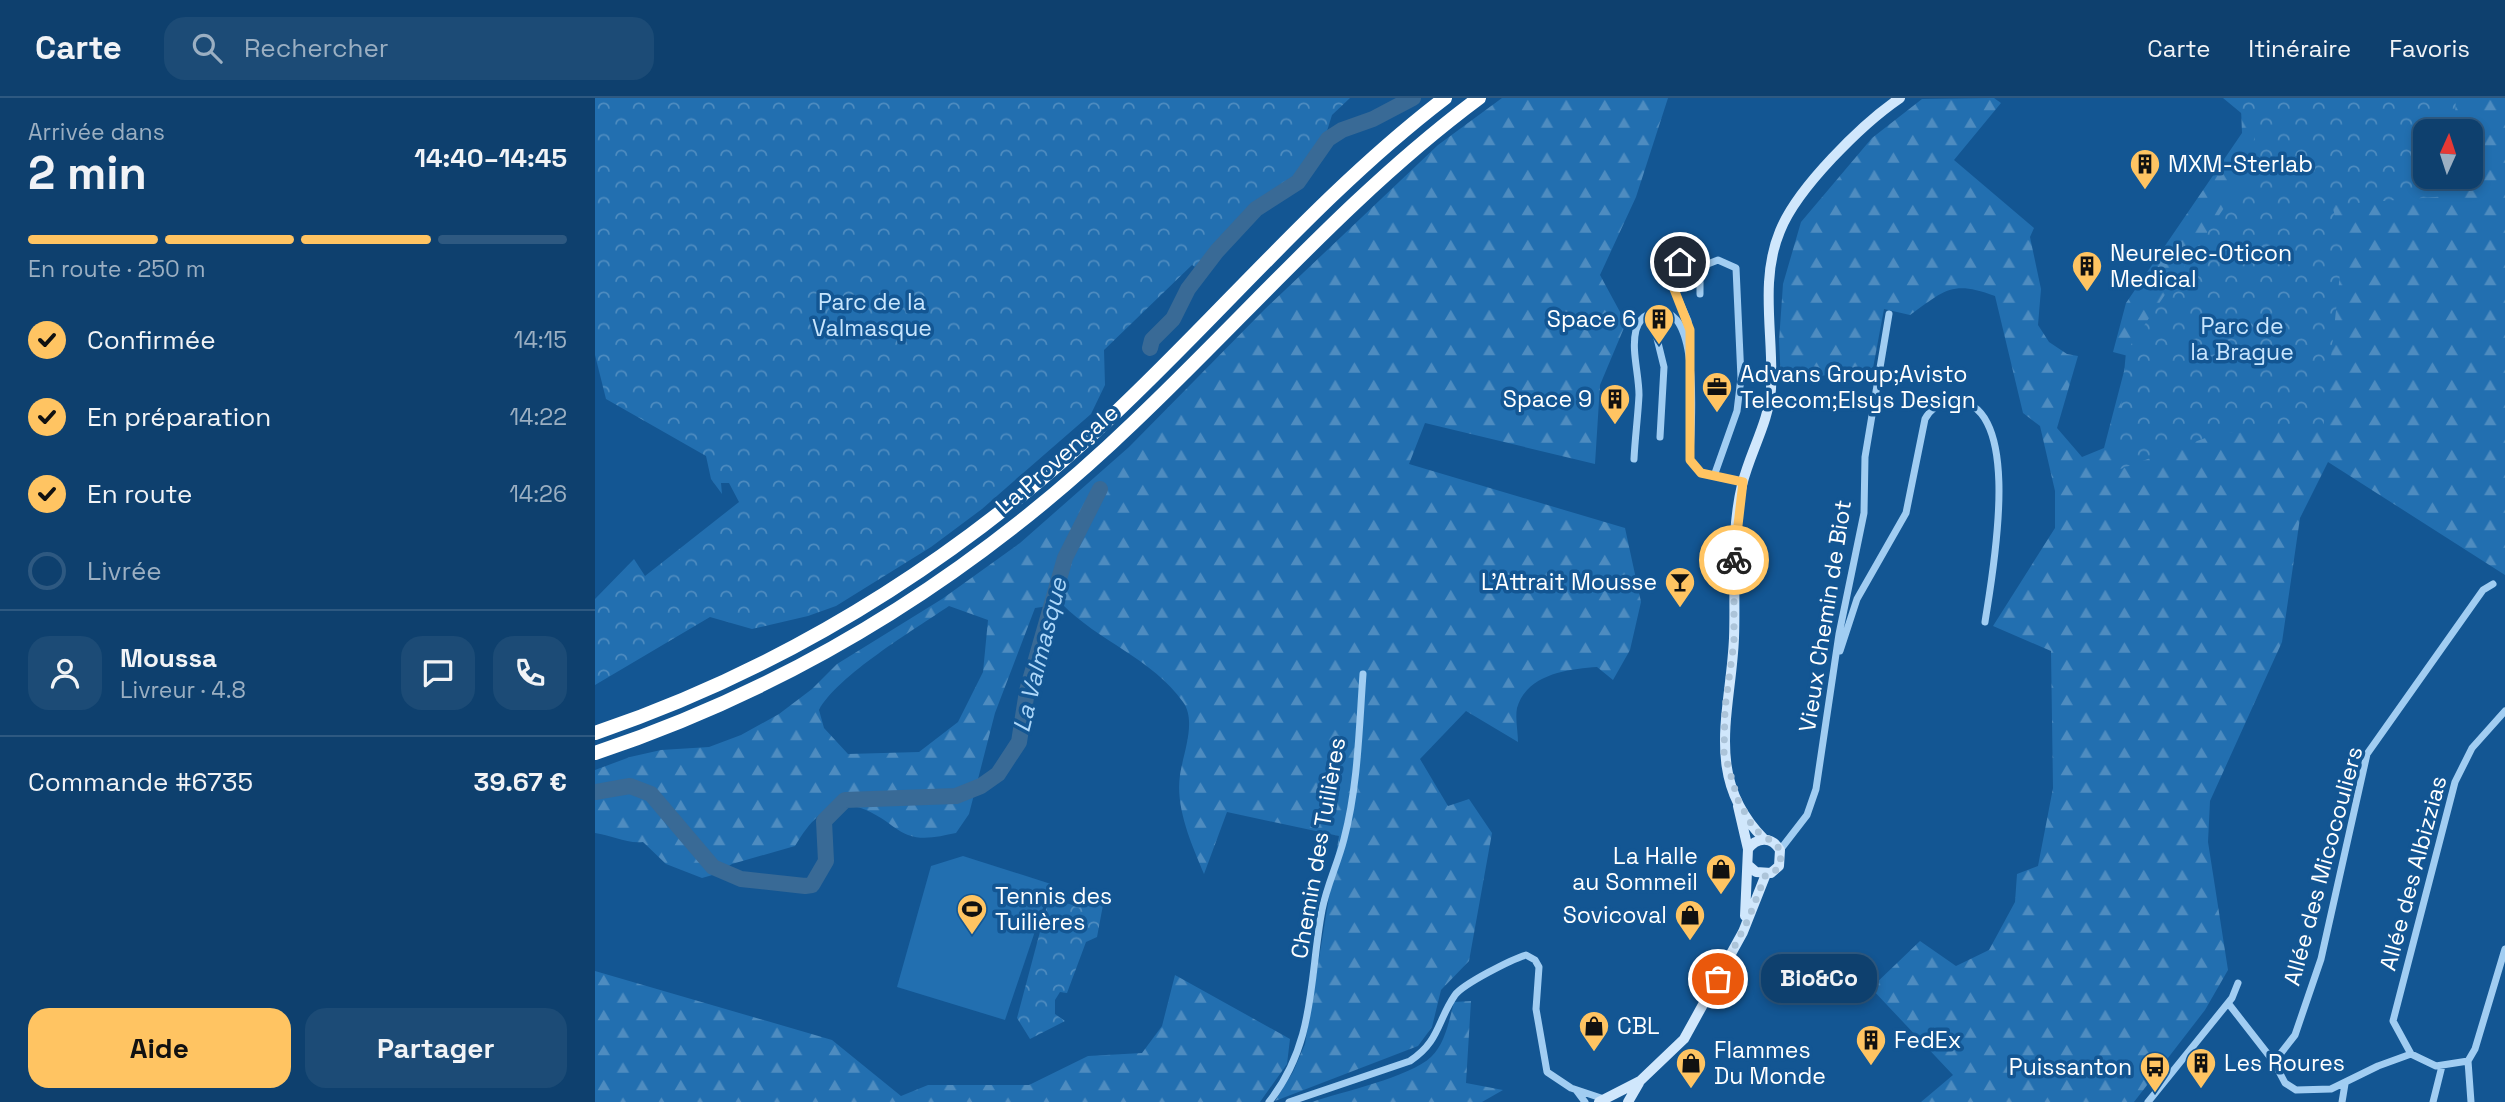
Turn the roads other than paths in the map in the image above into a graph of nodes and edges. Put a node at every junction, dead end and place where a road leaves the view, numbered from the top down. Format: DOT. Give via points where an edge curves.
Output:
graph roads {
  1 [pos="1445,98"];
  2 [pos="1479,98"];
  3 [pos="1900,98"];
  4 [pos="1671,239"];
  5 [pos="1700,294"];
  6 [pos="1651,314"];
  7 [pos="1889,314"];
  8 [pos="1691,352"];
  9 [pos="1660,437"];
  10 [pos="1634,459"];
  11 [pos="1714,476"];
  12 [pos="1743,482"];
  13 [pos="2493,584"];
  14 [pos="1985,622"];
  15 [pos="1836,665"];
  16 [pos="1363,674"];
  17 [pos="2505,711"];
  18 [pos="595,733"];
  19 [pos="595,753"];
  20 [pos="1738,800"];
  21 [pos="1773,844"];
  22 [pos="1748,849"];
  23 [pos="1748,865"];
  24 [pos="1766,874"];
  25 [pos="1743,932"];
  26 [pos="2505,949"];
  27 [pos="2238,983"];
  28 [pos="2228,1003"];
  29 [pos="2411,1054"];
  30 [pos="2468,1061"];
  31 [pos="2274,1062"];
  32 [pos="2442,1066"];
  33 [pos="1640,1081"];
  34 [pos="2345,1084"];
  35 [pos="1576,1089"];
  36 [pos="1607,1100"];
  37 [pos="1269,1102"];
  38 [pos="1289,1102"];
  39 [pos="1585,1102"];
  40 [pos="1628,1102"];
  41 [pos="2148,1102"];
  42 [pos="2341,1102"];
  43 [pos="2433,1102"];
  44 [pos="2471,1102"];
  1 -- 18 [label="highway, La Provençale" via="1344,185 1112,417 981,529 901,586 795,647 689,697"];
  2 -- 19 [label="highway, La Provençale" via="1359,198 1134,423 986,550 904,608 804,666 709,711"];
  3 -- 12 [label="main road" via="1816,177 1779,232 1768,290 1771,389"];
  4 -- 8 [label="street" via="1681,258 1674,289 1690,325"];
  5 -- 11 [label="street" via="1700,267 1718,260 1736,268 1741,378 1737,411"];
  6 -- 8 [label="street" via="1674,319"];
  6 -- 9 [label="street" via="1664,367"];
  6 -- 10 [label="street" via="1641,320 1635,336 1639,395"];
  7 -- 15 [label="street, Vieux Chemin de Biot" via="1865,457 1864,513"];
  8 -- 11 [label="street" via="1690,460 1701,473"];
  11 -- 12 [label="street"];
  12 -- 20 [label="main road" via="1724,730 1727,765"];
  13 -- 31 [label="street, Allée des Micocouliers" via="2483,590 2367,754 2321,959 2295,1035"];
  14 -- 15 [label="street" via="2000,515 1997,459 1982,416 1966,404 1947,402 1925,419 1906,513 1857,599"];
  15 -- 21 [label="street, Vieux Chemin de Biot" via="1813,800 1807,815"];
  16 -- 37 [label="street, Chemin des Tuilières" via="1356,766 1344,838 1319,925 1314,989 1294,1062"];
  17 -- 29 [label="street, Allée des Albizzias" via="2472,748 2455,782 2393,1021"];
  20 -- 21 [label="main road" via="1754,829"];
  20 -- 22 [label="main road"];
  21 -- 22 [label="main road" via="1755,842"];
  21 -- 24 [label="main road" via="1779,866"];
  22 -- 23 [label="main road"];
  23 -- 24 [label="main road"];
  23 -- 25 [label="main road"];
  24 -- 25 [label="main road"];
  25 -- 33 [label="main road" via="1693,1026"];
  26 -- 30 [label="street"];
  27 -- 28 [label="street"];
  28 -- 31 [label="street"];
  28 -- 41 [label="street"];
  29 -- 32 [label="street"];
  29 -- 34 [label="street"];
  30 -- 32 [label="street"];
  30 -- 44 [label="street"];
  31 -- 34 [label="street" via="2285,1083 2296,1090 2313,1092"];
  32 -- 43 [label="street"];
  33 -- 36 [label="main road"];
  33 -- 40 [label="main road"];
  34 -- 42 [label="street"];
  35 -- 36 [label="street"];
  35 -- 38 [label="street" via="1547,1072 1536,1009 1539,967 1526,955 1457,992 1438,1034 1426,1051 1410,1061"];
  35 -- 39 [label="street"];
}
